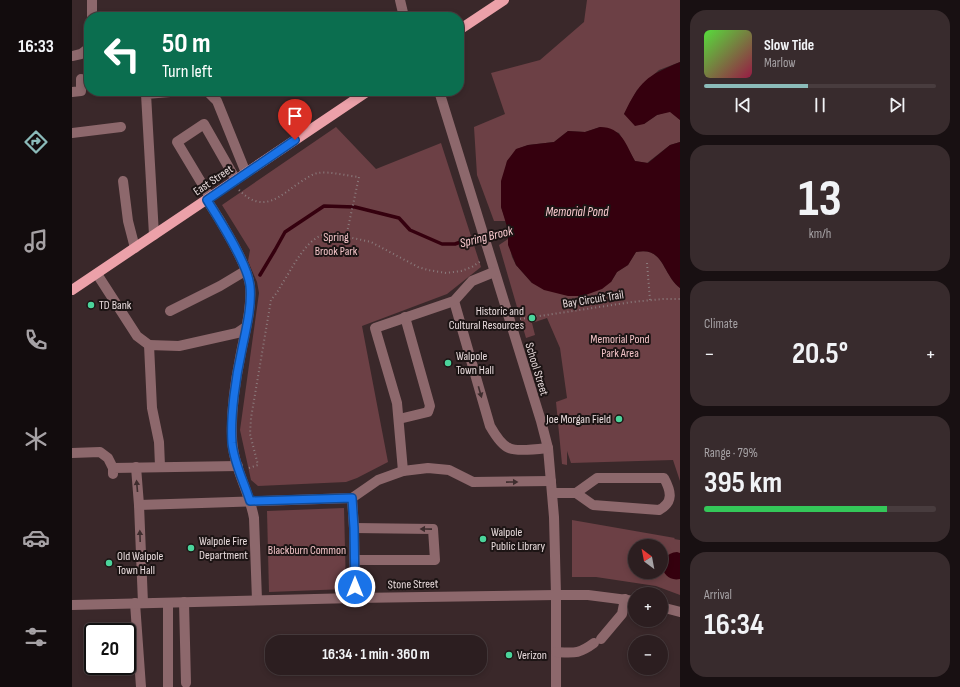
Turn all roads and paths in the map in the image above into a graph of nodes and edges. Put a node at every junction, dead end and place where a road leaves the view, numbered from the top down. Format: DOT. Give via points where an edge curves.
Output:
graph roads {
  1 [pos="92,0"];
  2 [pos="400,0"];
  3 [pos="504,0"];
  4 [pos="92,12"];
  5 [pos="403,12"];
  6 [pos="464,27"];
  7 [pos="84,52"];
  8 [pos="72,56"];
  9 [pos="81,78"];
  10 [pos="72,92"];
  11 [pos="146,96"];
  12 [pos="212,96"];
  13 [pos="361,96"];
  14 [pos="440,96"];
  15 [pos="121,127"];
  16 [pos="72,133"];
  17 [pos="246,173"];
  18 [pos="236,180"];
  19 [pos="123,181"];
  20 [pos="240,191"];
  21 [pos="209,198"];
  22 [pos="154,235"];
  23 [pos="346,237"];
  24 [pos="135,248"];
  25 [pos="481,261"];
  26 [pos="647,263"];
  27 [pos="245,271"];
  28 [pos="494,272"];
  29 [pos="97,274"];
  30 [pos="72,290"];
  31 [pos="680,299"];
  32 [pos="650,300"];
  33 [pos="454,301"];
  34 [pos="170,311"];
  35 [pos="406,317"];
  36 [pos="509,321"];
  37 [pos="246,327"];
  38 [pos="149,345"];
  39 [pos="399,419"];
  40 [pos="548,448"];
  41 [pos="72,453"];
  42 [pos="160,466"];
  43 [pos="136,467"];
  44 [pos="239,469"];
  45 [pos="403,471"];
  46 [pos="551,481"];
  47 [pos="553,493"];
  48 [pos="576,493"];
  49 [pos="352,498"];
  50 [pos="250,501"];
  51 [pos="139,505"];
  52 [pos="354,528"];
  53 [pos="355,560"];
  54 [pos="556,595"];
  55 [pos="355,598"];
  56 [pos="257,600"];
  57 [pos="628,600"];
  58 [pos="168,602"];
  59 [pos="184,602"];
  60 [pos="139,603"];
  61 [pos="628,604"];
  62 [pos="72,605"];
  63 [pos="668,609"];
  64 [pos="680,612"];
  65 [pos="556,652"];
  66 [pos="186,683"];
  67 [pos="141,687"];
  68 [pos="168,687"];
  69 [pos="556,687"];
  1 -- 4 [label="street"];
  2 -- 5 [label="street"];
  3 -- 6 [label="main road"];
  7 -- 8 [label="street"];
  9 -- 10 [label="street" via="81,91"];
  11 -- 22 [label="street"];
  12 -- 17 [label="street" via="217,102"];
  13 -- 17 [label="main road, East Street"];
  14 -- 28 [label="street, School Street"];
  15 -- 16 [label="street"];
  17 -- 18 [label="main road, East Street"];
  18 -- 21 [label="main road, East Street"];
  18 -- 21 [label="street" via="204,124 178,142"];
  19 -- 24 [label="street" via="128,221"];
  20 -- 23 [label="path" via="257,202 268,202 309,176 319,173 359,177"];
  21 -- 22 [label="main road, East Street"];
  21 -- 27 [label="street"];
  22 -- 24 [label="main road, East Street"];
  23 -- 25 [label="path" via="372,242 428,270 446,273 461,271"];
  23 -- 44 [label="path" via="324,234 310,244 294,262 271,300 251,418 250,434 258,465"];
  24 -- 29 [label="main road, East Street"];
  26 -- 32 [label="path"];
  27 -- 34 [label="street"];
  27 -- 37 [label="street" via="250,285"];
  28 -- 33 [label="street" via="472,281"];
  28 -- 36 [label="street, School Street"];
  29 -- 30 [label="main road, East Street"];
  29 -- 38 [label="street" via="137,336"];
  31 -- 32 [label="path, Bay Circuit Trail"];
  32 -- 36 [label="path, Bay Circuit Trail"];
  33 -- 35 [label="street"];
  33 -- 40 [label="street, one-way" via="490,426 496,437 509,448"];
  35 -- 39 [label="street" via="375,328 397,403"];
  35 -- 39 [label="street" via="430,406 428,412"];
  36 -- 40 [label="street, School Street"];
  37 -- 38 [label="street" via="237,333 179,346"];
  37 -- 44 [label="street" via="232,423 232,444"];
  38 -- 42 [label="street" via="152,408 159,442"];
  39 -- 45 [label="street"];
  40 -- 46 [label="street, School Street"];
  41 -- 43 [label="street" via="100,452 108,458 113,471"];
  42 -- 43 [label="street"];
  42 -- 44 [label="street"];
  51 -- 43 [label="street, one-way"];
  44 -- 50 [label="street"];
  45 -- 46 [label="street, one-way" via="428,468 449,470 473,482"];
  45 -- 49 [label="street" via="378,480"];
  46 -- 47 [label="street, School Street"];
  47 -- 48 [label="street"];
  47 -- 54 [label="street, School Street"];
  48 -- 48 [label="street" via="593,505 659,510 666,506 670,497 670,489 664,478 597,478"];
  49 -- 50 [label="street"];
  49 -- 52 [label="street"];
  50 -- 51 [label="street"];
  50 -- 56 [label="street" via="255,532"];
  60 -- 51 [label="street, one-way"];
  52 -- 53 [label="street"];
  53 -- 52 [label="street, one-way" via="435,560 433,529"];
  53 -- 55 [label="street"];
  54 -- 55 [label="street, Stone Street"];
  54 -- 57 [label="street, Stone Street" via="588,595"];
  54 -- 65 [label="street, School Street"];
  55 -- 56 [label="street, Stone Street"];
  56 -- 59 [label="street, Stone Street"];
  58 -- 59 [label="street, Stone Street"];
  58 -- 60 [label="street, Stone Street"];
  58 -- 68 [label="street"];
  59 -- 66 [label="street"];
  60 -- 62 [label="street, Stone Street"];
  60 -- 67 [label="street"];
  61 -- 65 [label="street" via="598,641 583,651"];
  63 -- 64 [label="street"];
  65 -- 69 [label="street, School Street"];
}
